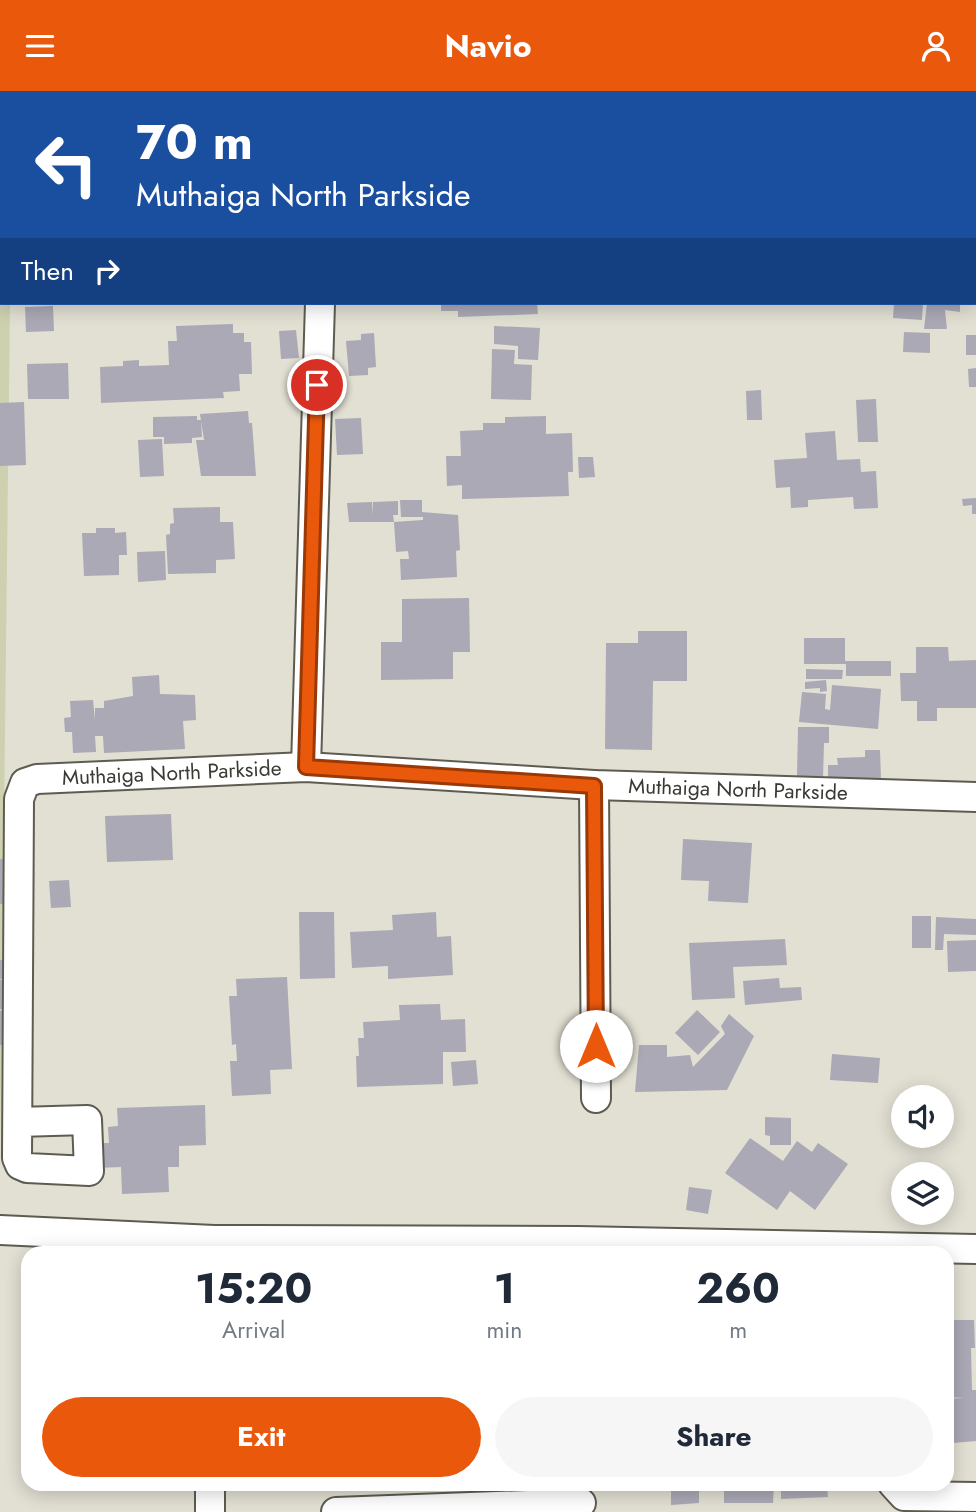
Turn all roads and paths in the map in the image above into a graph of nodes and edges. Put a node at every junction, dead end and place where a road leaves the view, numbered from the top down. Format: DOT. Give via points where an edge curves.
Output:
graph roads {
  1 [pos="320,305"];
  2 [pos="306,767"];
  3 [pos="594,786"];
  4 [pos="976,797"];
  5 [pos="596,1098"];
  6 [pos="18,1122"];
  7 [pos="0,1230"];
  8 [pos="214,1246"];
  9 [pos="754,1246"];
  10 [pos="976,1248"];
  11 [pos="954,1249"];
  12 [pos="210,1491"];
  13 [pos="899,1491"];
  14 [pos="976,1497"];
  15 [pos="581,1503"];
  16 [pos="210,1512"];
  17 [pos="336,1512"];
  1 -- 2 [label="street"];
  2 -- 3 [label="street, Muthaiga North Parkside"];
  2 -- 6 [label="street, Muthaiga North Parkside" via="25,783 19,799"];
  3 -- 4 [label="street, Muthaiga North Parkside"];
  3 -- 5 [label="street"];
  7 -- 8 [label="street"];
  8 -- 9 [label="street" via="578,1241"];
  10 -- 11 [label="street"];
  12 -- 16 [label="street"];
  13 -- 14 [label="street" via="904,1496"];
  15 -- 17 [label="street"];
}
